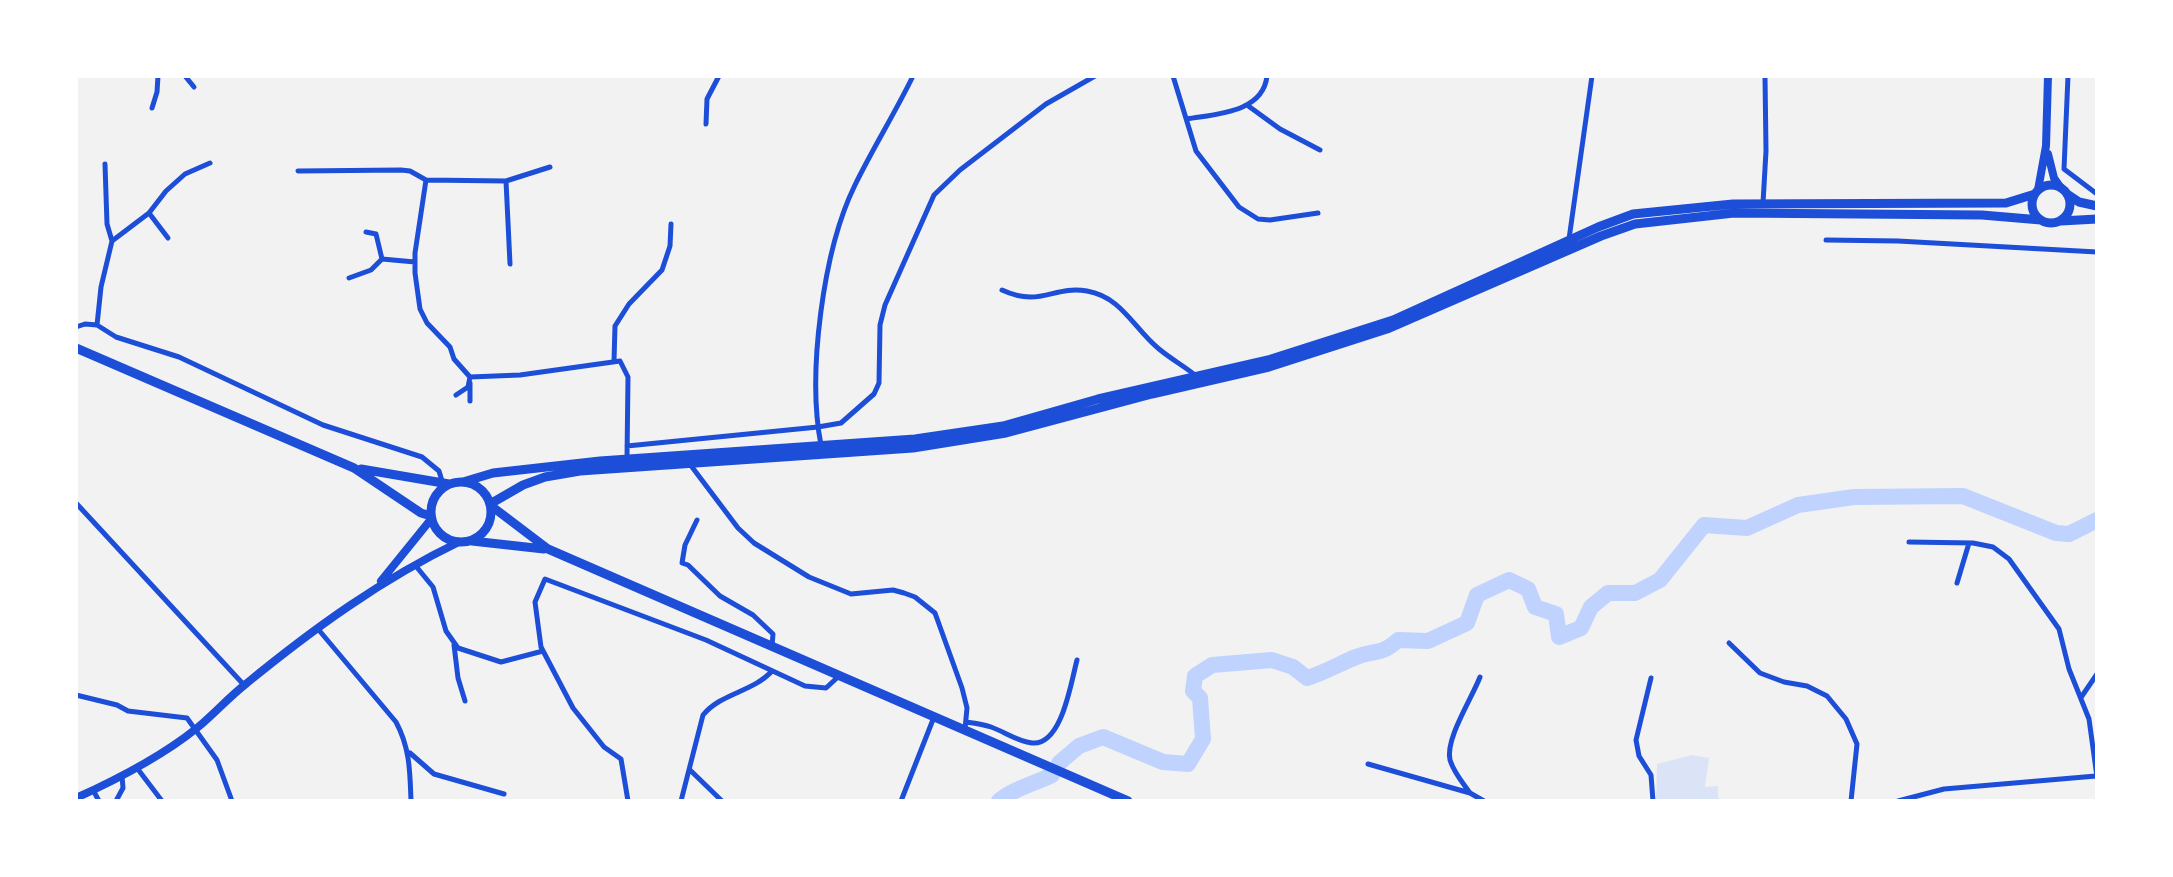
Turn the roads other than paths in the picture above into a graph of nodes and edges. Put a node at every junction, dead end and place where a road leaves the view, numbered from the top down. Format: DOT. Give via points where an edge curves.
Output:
graph roads {
  1 [pos="158,76"];
  2 [pos="185,76"];
  3 [pos="719,76"];
  4 [pos="913,76"];
  5 [pos="1095,76"];
  6 [pos="1173,76"];
  7 [pos="1267,76"];
  8 [pos="1592,76"];
  9 [pos="1765,76"];
  10 [pos="2048,76"];
  11 [pos="2068,76"];
  12 [pos="194,87"];
  13 [pos="1247,105"];
  14 [pos="152,108"];
  15 [pos="1187,119"];
  16 [pos="706,124"];
  17 [pos="2046,146"];
  18 [pos="1320,150"];
  19 [pos="210,163"];
  20 [pos="105,164"];
  21 [pos="550,167"];
  22 [pos="298,171"];
  23 [pos="426,180"];
  24 [pos="506,181"];
  25 [pos="2063,190"];
  26 [pos="2037,192"];
  27 [pos="2097,194"];
  28 [pos="2097,206"];
  29 [pos="1762,209"];
  30 [pos="149,213"];
  31 [pos="1318,213"];
  32 [pos="2097,219"];
  33 [pos="2041,220"];
  34 [pos="2059,221"];
  35 [pos="671,224"];
  36 [pos="366,232"];
  37 [pos="168,238"];
  38 [pos="1568,240"];
  39 [pos="1826,240"];
  40 [pos="112,241"];
  41 [pos="2097,252"];
  42 [pos="382,259"];
  43 [pos="415,262"];
  44 [pos="510,264"];
  45 [pos="349,278"];
  46 [pos="1002,290"];
  47 [pos="97,325"];
  48 [pos="76,327"];
  49 [pos="76,348"];
  50 [pos="614,361"];
  51 [pos="1196,375"];
  52 [pos="470,380"];
  53 [pos="456,395"];
  54 [pos="470,401"];
  55 [pos="818,427"];
  56 [pos="627,446"];
  57 [pos="821,446"];
  58 [pos="627,459"];
  59 [pos="689,463"];
  60 [pos="354,468"];
  61 [pos="446,482"];
  62 [pos="463,482"];
  63 [pos="76,503"];
  64 [pos="490,505"];
  65 [pos="432,517"];
  66 [pos="697,520"];
  67 [pos="464,541"];
  68 [pos="1909,542"];
  69 [pos="1969,543"];
  70 [pos="548,549"];
  71 [pos="415,565"];
  72 [pos="1957,583"];
  73 [pos="376,587"];
  74 [pos="317,628"];
  75 [pos="1729,643"];
  76 [pos="453,644"];
  77 [pos="772,647"];
  78 [pos="543,651"];
  79 [pos="1077,660"];
  80 [pos="772,671"];
  81 [pos="2097,674"];
  82 [pos="839,676"];
  83 [pos="1480,677"];
  84 [pos="1651,678"];
  85 [pos="244,685"];
  86 [pos="76,695"];
  87 [pos="2081,697"];
  88 [pos="465,701"];
  89 [pos="934,717"];
  90 [pos="966,726"];
  91 [pos="197,728"];
  92 [pos="409,752"];
  93 [pos="2096,759"];
  94 [pos="1368,764"];
  95 [pos="137,767"];
  96 [pos="690,770"];
  97 [pos="122,775"];
  98 [pos="2096,777"];
  99 [pos="93,790"];
  100 [pos="1470,793"];
  101 [pos="504,794"];
  102 [pos="76,798"];
  103 [pos="99,801"];
  104 [pos="116,801"];
  105 [pos="162,801"];
  106 [pos="232,801"];
  107 [pos="411,801"];
  108 [pos="628,801"];
  109 [pos="681,801"];
  110 [pos="722,801"];
  111 [pos="901,801"];
  112 [pos="1128,801"];
  113 [pos="1484,801"];
  114 [pos="1653,801"];
  115 [pos="1851,801"];
  116 [pos="1898,801"];
  1 -- 14 [label="street"];
  2 -- 12 [label="street"];
  3 -- 16 [label="street" via="707,99"];
  4 -- 55 [label="street" via="854,185 832,250 815,367"];
  5 -- 55 [label="street" via="1046,104 934,195 885,305 874,394 841,423"];
  6 -- 15 [label="street"];
  7 -- 13 [label="street" via="1260,94"];
  8 -- 38 [label="street"];
  9 -- 29 [label="street"];
  10 -- 17 [label="main road"];
  11 -- 27 [label="street" via="2064,169"];
  13 -- 15 [label="street"];
  13 -- 18 [label="street"];
  15 -- 31 [label="street" via="1196,151 1248,214 1270,220"];
  17 -- 25 [label="main road" via="2054,178"];
  17 -- 26 [label="main road"];
  19 -- 30 [label="street" via="185,174"];
  20 -- 40 [label="street"];
  21 -- 24 [label="street"];
  22 -- 23 [label="street" via="410,171"];
  23 -- 24 [label="street"];
  23 -- 43 [label="street"];
  24 -- 44 [label="street"];
  25 -- 26 [label="highway" via="2052,185"];
  25 -- 28 [label="highway" via="2079,202"];
  25 -- 34 [label="highway" via="2070,205"];
  26 -- 29 [label="highway" via="2006,203"];
  26 -- 33 [label="highway" via="2032,208"];
  29 -- 33 [label="highway"];
  29 -- 38 [label="highway" via="1694,206 1633,214"];
  29 -- 59 [label="highway" via="1635,224 1387,329 1269,367 1006,433 913,448"];
  30 -- 37 [label="street"];
  30 -- 40 [label="street"];
  32 -- 34 [label="highway"];
  33 -- 34 [label="highway"];
  35 -- 50 [label="street" via="662,270 615,326"];
  36 -- 42 [label="street" via="376,234"];
  38 -- 51 [label="highway" via="1393,320 1268,360"];
  39 -- 41 [label="street"];
  40 -- 47 [label="street"];
  42 -- 43 [label="street"];
  42 -- 45 [label="street" via="371,270"];
  43 -- 52 [label="street" via="423,317"];
  46 -- 51 [label="street" via="1024,299 1078,290 1098,294 1118,305 1160,350"];
  47 -- 48 [label="street"];
  47 -- 61 [label="street" via="323,425 422,457"];
  49 -- 60 [label="highway"];
  50 -- 52 [label="street"];
  50 -- 56 [label="street" via="620,361 628,377"];
  51 -- 57 [label="highway" via="1003,426"];
  52 -- 53 [label="street"];
  52 -- 54 [label="street"];
  55 -- 56 [label="street"];
  55 -- 57 [label="street"];
  56 -- 58 [label="street"];
  57 -- 58 [label="highway"];
  58 -- 62 [label="highway" via="493,473"];
  59 -- 64 [label="highway" via="545,477"];
  59 -- 90 [label="street" via="738,528 809,577 851,594 893,590 926,604 939,621 962,688"];
  60 -- 61 [label="highway"];
  60 -- 65 [label="highway"];
  61 -- 62 [label="highway"];
  61 -- 65 [label="highway" via="435,497"];
  62 -- 64 [label="highway" via="483,491"];
  63 -- 85 [label="street"];
  64 -- 67 [label="highway" via="488,525"];
  64 -- 70 [label="highway"];
  65 -- 67 [label="highway" via="442,535"];
  65 -- 73 [label="main road"];
  66 -- 77 [label="street" via="682,563 764,624 773,634"];
  67 -- 70 [label="highway"];
  67 -- 71 [label="main road"];
  68 -- 69 [label="street"];
  69 -- 72 [label="street"];
  69 -- 87 [label="street" via="1993,547 2009,559 2043,604 2059,629"];
  70 -- 77 [label="highway"];
  71 -- 73 [label="main road"];
  71 -- 76 [label="street" via="433,587"];
  73 -- 74 [label="main road"];
  74 -- 85 [label="main road"];
  74 -- 92 [label="street" via="396,722"];
  75 -- 115 [label="street" via="1760,673 1827,696 1846,719 1857,744"];
  76 -- 78 [label="street" via="501,662"];
  76 -- 88 [label="street"];
  77 -- 82 [label="highway"];
  78 -- 80 [label="street" via="535,602 541,584 549,579"];
  78 -- 108 [label="street" via="573,708 604,747 621,759"];
  79 -- 90 [label="street" via="1061,715 1047,740 1035,743 989,726"];
  80 -- 82 [label="street" via="816,689 826,688"];
  80 -- 96 [label="street" via="710,706"];
  81 -- 87 [label="street"];
  82 -- 89 [label="highway"];
  83 -- 100 [label="street" via="1449,753"];
  84 -- 114 [label="street" via="1636,740 1651,775"];
  85 -- 91 [label="main road"];
  86 -- 91 [label="street" via="128,711 178,715"];
  87 -- 93 [label="street"];
  89 -- 90 [label="highway"];
  89 -- 111 [label="street"];
  90 -- 112 [label="highway"];
  91 -- 95 [label="main road"];
  91 -- 106 [label="street" via="217,760"];
  92 -- 101 [label="street" via="434,774"];
  92 -- 107 [label="street"];
  93 -- 98 [label="street"];
  94 -- 100 [label="street"];
  95 -- 97 [label="main road"];
  95 -- 105 [label="street"];
  96 -- 109 [label="street"];
  96 -- 110 [label="street"];
  97 -- 99 [label="main road"];
  97 -- 104 [label="street"];
  98 -- 116 [label="street" via="1944,789"];
  99 -- 102 [label="main road"];
  99 -- 103 [label="street"];
  100 -- 113 [label="street"];
}
